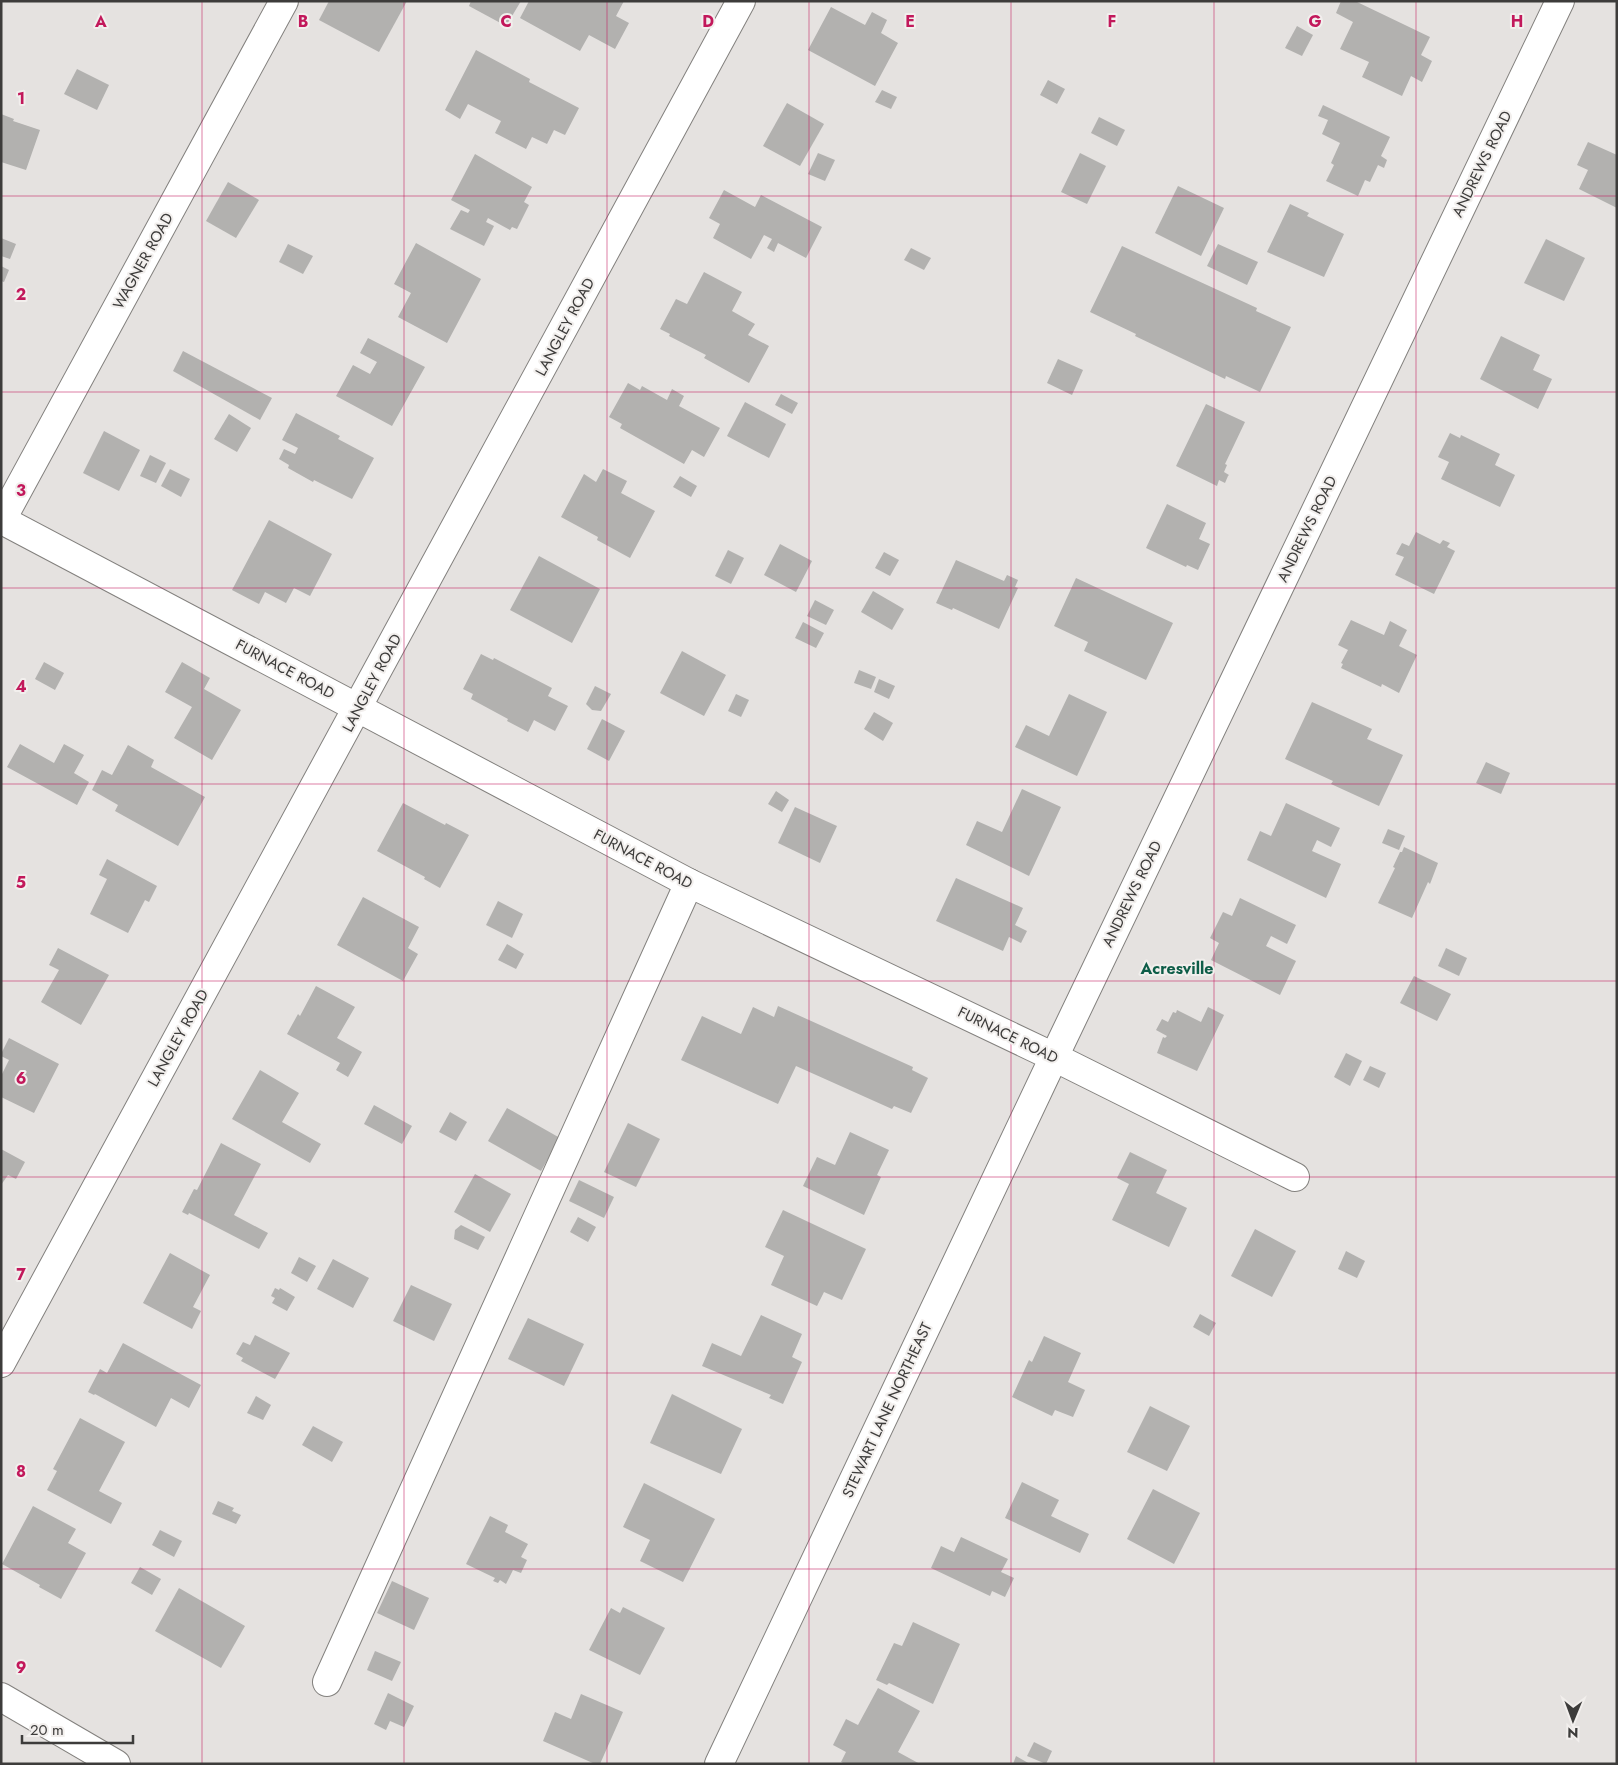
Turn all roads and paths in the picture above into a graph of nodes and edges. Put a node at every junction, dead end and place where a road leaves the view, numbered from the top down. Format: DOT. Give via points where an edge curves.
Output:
graph roads {
  1 [pos="284,1"];
  2 [pos="741,1"];
  3 [pos="1560,1"];
  4 [pos="2,521"];
  5 [pos="358,708"];
  6 [pos="689,883"];
  7 [pos="1054,1057"];
  8 [pos="1295,1177"];
  9 [pos="1,1363"];
  10 [pos="327,1682"];
  11 [pos="1,1697"];
  12 [pos="116,1764"];
  13 [pos="720,1764"];
  1 -- 4 [label="street, WAGNER ROAD"];
  2 -- 5 [label="street, LANGLEY ROAD"];
  3 -- 7 [label="street, ANDREWS ROAD"];
  4 -- 5 [label="street, FURNACE ROAD"];
  5 -- 6 [label="street, FURNACE ROAD"];
  5 -- 9 [label="street, LANGLEY ROAD"];
  6 -- 7 [label="street, FURNACE ROAD"];
  6 -- 10 [label="street"];
  7 -- 8 [label="street, FURNACE ROAD"];
  7 -- 13 [label="street, STEWART LANE NORTHEAST"];
  11 -- 12 [label="street"];
}
